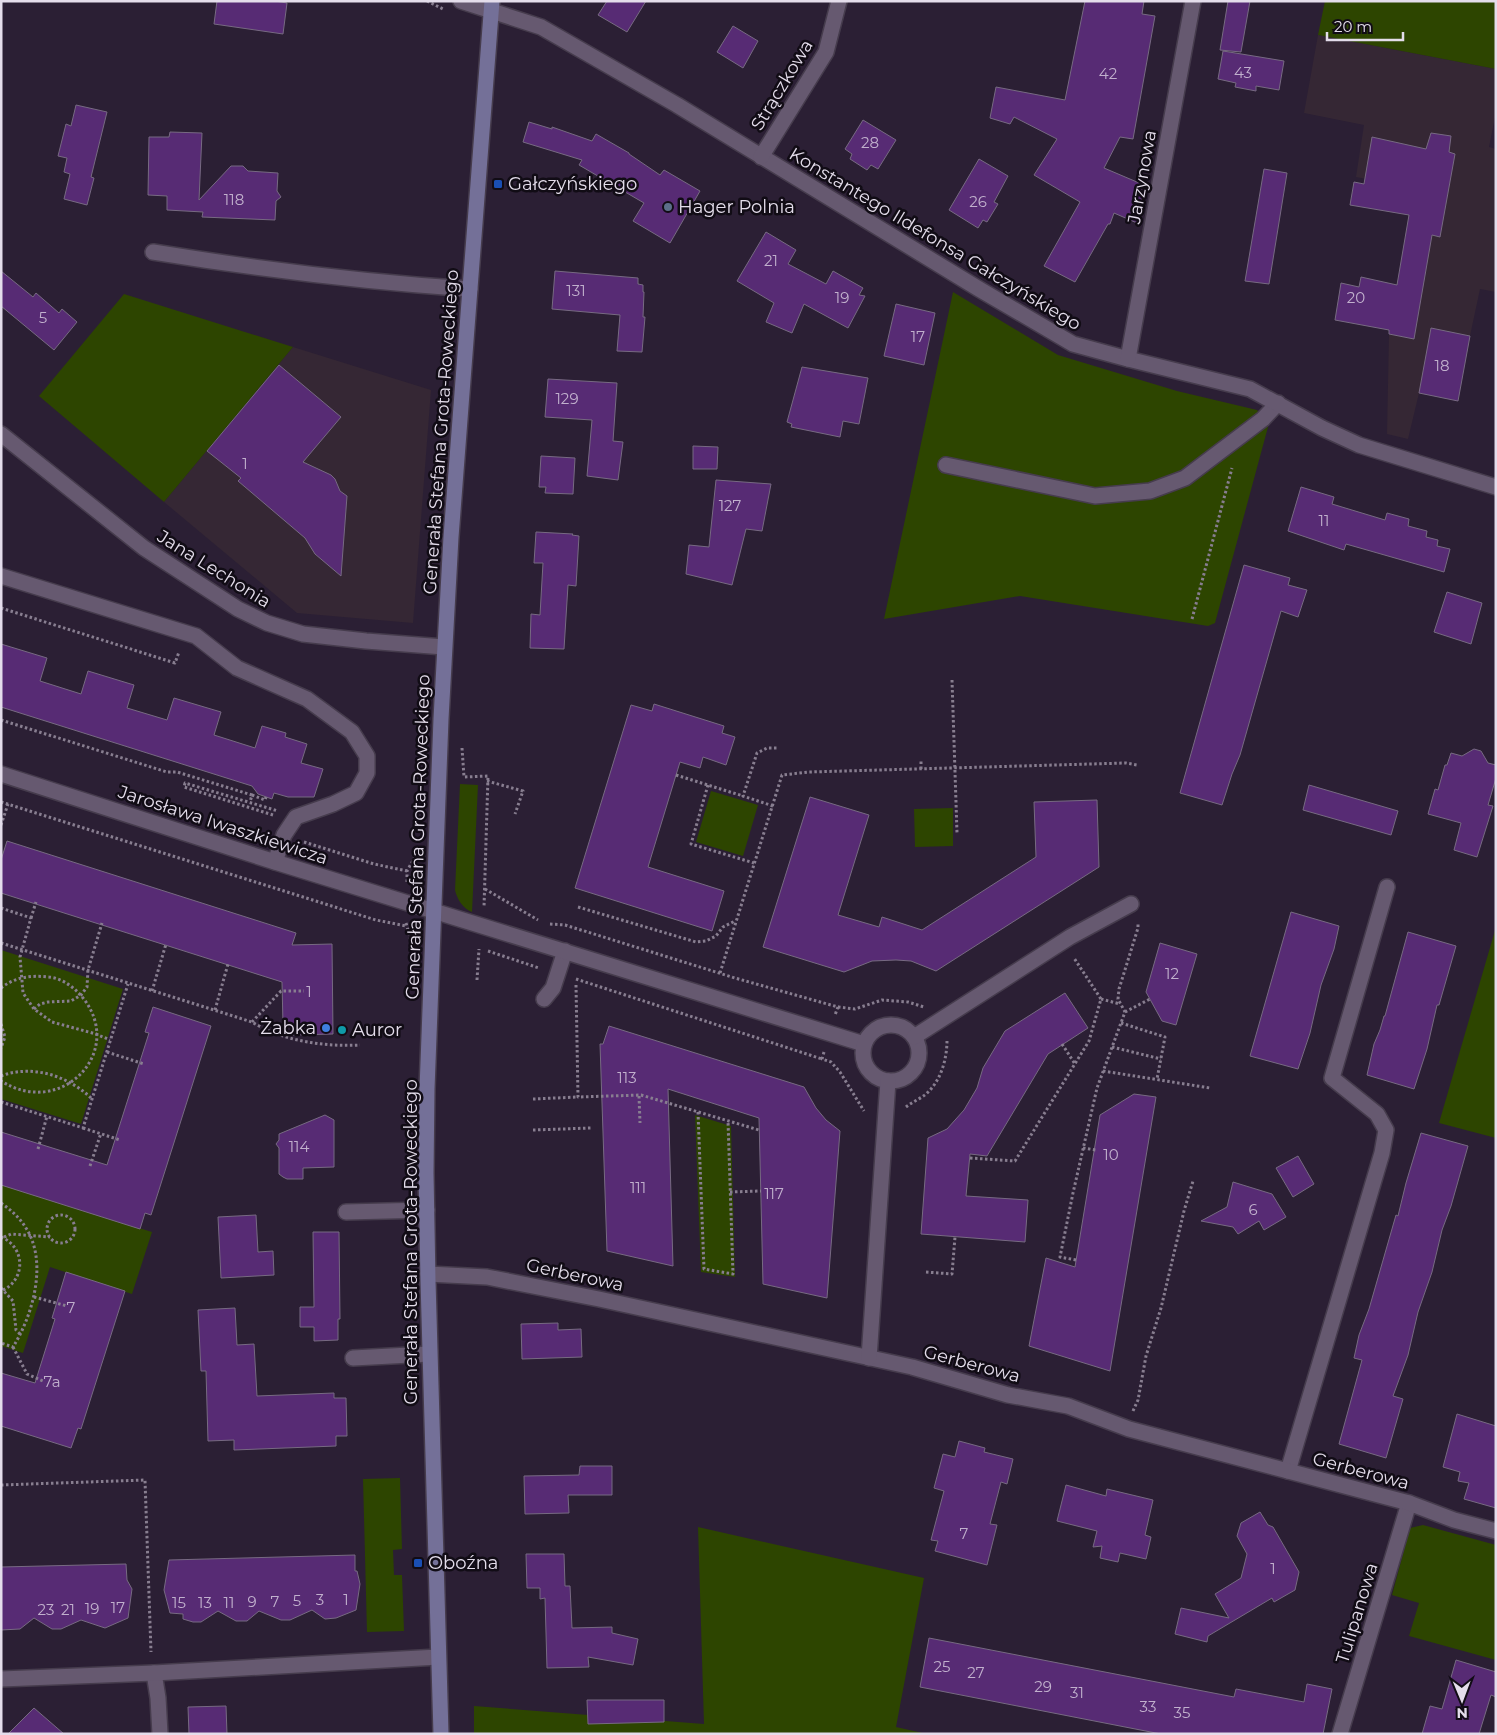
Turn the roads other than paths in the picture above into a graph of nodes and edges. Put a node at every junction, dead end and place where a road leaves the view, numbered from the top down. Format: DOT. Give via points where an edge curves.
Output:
graph roads {
  1 [pos="461,1"];
  2 [pos="839,1"];
  3 [pos="1193,1"];
  4 [pos="491,6"];
  5 [pos="761,157"];
  6 [pos="152,252"];
  7 [pos="470,289"];
  8 [pos="1128,359"];
  9 [pos="1278,403"];
  10 [pos="1,434"];
  11 [pos="946,465"];
  12 [pos="1496,487"];
  13 [pos="1,576"];
  14 [pos="444,647"];
  15 [pos="1,774"];
  16 [pos="275,862"];
  17 [pos="1387,887"];
  18 [pos="434,911"];
  19 [pos="1133,911"];
  20 [pos="565,951"];
  21 [pos="544,999"];
  22 [pos="914,1037"];
  23 [pos="864,1044"];
  24 [pos="888,1081"];
  25 [pos="426,1210"];
  26 [pos="346,1212"];
  27 [pos="428,1274"];
  28 [pos="429,1354"];
  29 [pos="353,1358"];
  30 [pos="869,1358"];
  31 [pos="1288,1471"];
  32 [pos="1409,1503"];
  33 [pos="1496,1531"];
  34 [pos="438,1657"];
  35 [pos="154,1673"];
  36 [pos="1,1679"];
  37 [pos="160,1734"];
  38 [pos="441,1734"];
  39 [pos="1340,1734"];
  1 -- 4 [label="street, Konstantego Ildefonsa Gałczyńskiego"];
  2 -- 5 [label="street, Strączkowa" via="826,52"];
  3 -- 8 [label="street, Jarzynowa"];
  4 -- 5 [label="street, Konstantego Ildefonsa Gałczyńskiego" via="541,27"];
  4 -- 7 [label="street, Generała Stefana Grota-Roweckiego"];
  5 -- 8 [label="street, Konstantego Ildefonsa Gałczyńskiego" via="1073,344"];
  6 -- 7 [label="street" via="345,278"];
  7 -- 14 [label="street, Generała Stefana Grota-Roweckiego"];
  8 -- 9 [label="street, Konstantego Ildefonsa Gałczyńskiego" via="1250,389"];
  9 -- 11 [label="street" via="1264,419 1185,478 1150,491 1095,496"];
  9 -- 12 [label="street, Konstantego Ildefonsa Gałczyńskiego" via="1359,445"];
  10 -- 14 [label="street, Jana Lechonia" via="144,548 245,613 304,634"];
  13 -- 16 [label="street" via="196,636 237,668 307,699 352,732 367,756 366,773 356,793 296,816 284,835"];
  14 -- 18 [label="street, Generała Stefana Grota-Roweckiego"];
  15 -- 16 [label="street, Jarosława Iwaszkiewicza"];
  16 -- 18 [label="street, Jarosława Iwaszkiewicza"];
  17 -- 31 [label="street" via="1332,1078 1377,1114 1386,1130"];
  18 -- 20 [label="street"];
  18 -- 25 [label="street, Generała Stefana Grota-Roweckiego"];
  19 -- 22 [label="street" via="1070,937"];
  20 -- 21 [label="street" via="553,988"];
  20 -- 23 [label="street"];
  22 -- 23 [label="street" via="903,1028 887,1025 872,1032"];
  22 -- 24 [label="street" via="919,1054 915,1067 906,1077"];
  23 -- 24 [label="street" via="862,1054 868,1070"];
  24 -- 30 [label="street"];
  25 -- 26 [label="street"];
  25 -- 27 [label="street, Generała Stefana Grota-Roweckiego"];
  27 -- 28 [label="street, Generała Stefana Grota-Roweckiego"];
  27 -- 30 [label="street, Gerberowa" via="487,1277"];
  28 -- 29 [label="street"];
  28 -- 34 [label="street, Generała Stefana Grota-Roweckiego"];
  30 -- 31 [label="street, Gerberowa" via="1008,1395 1068,1406 1129,1429"];
  31 -- 32 [label="street, Gerberowa"];
  32 -- 33 [label="street, Gerberowa"];
  32 -- 39 [label="street, Tulipanowa"];
  34 -- 35 [label="street"];
  34 -- 38 [label="street, Generała Stefana Grota-Roweckiego"];
  35 -- 36 [label="street"];
  35 -- 37 [label="street"];
}
